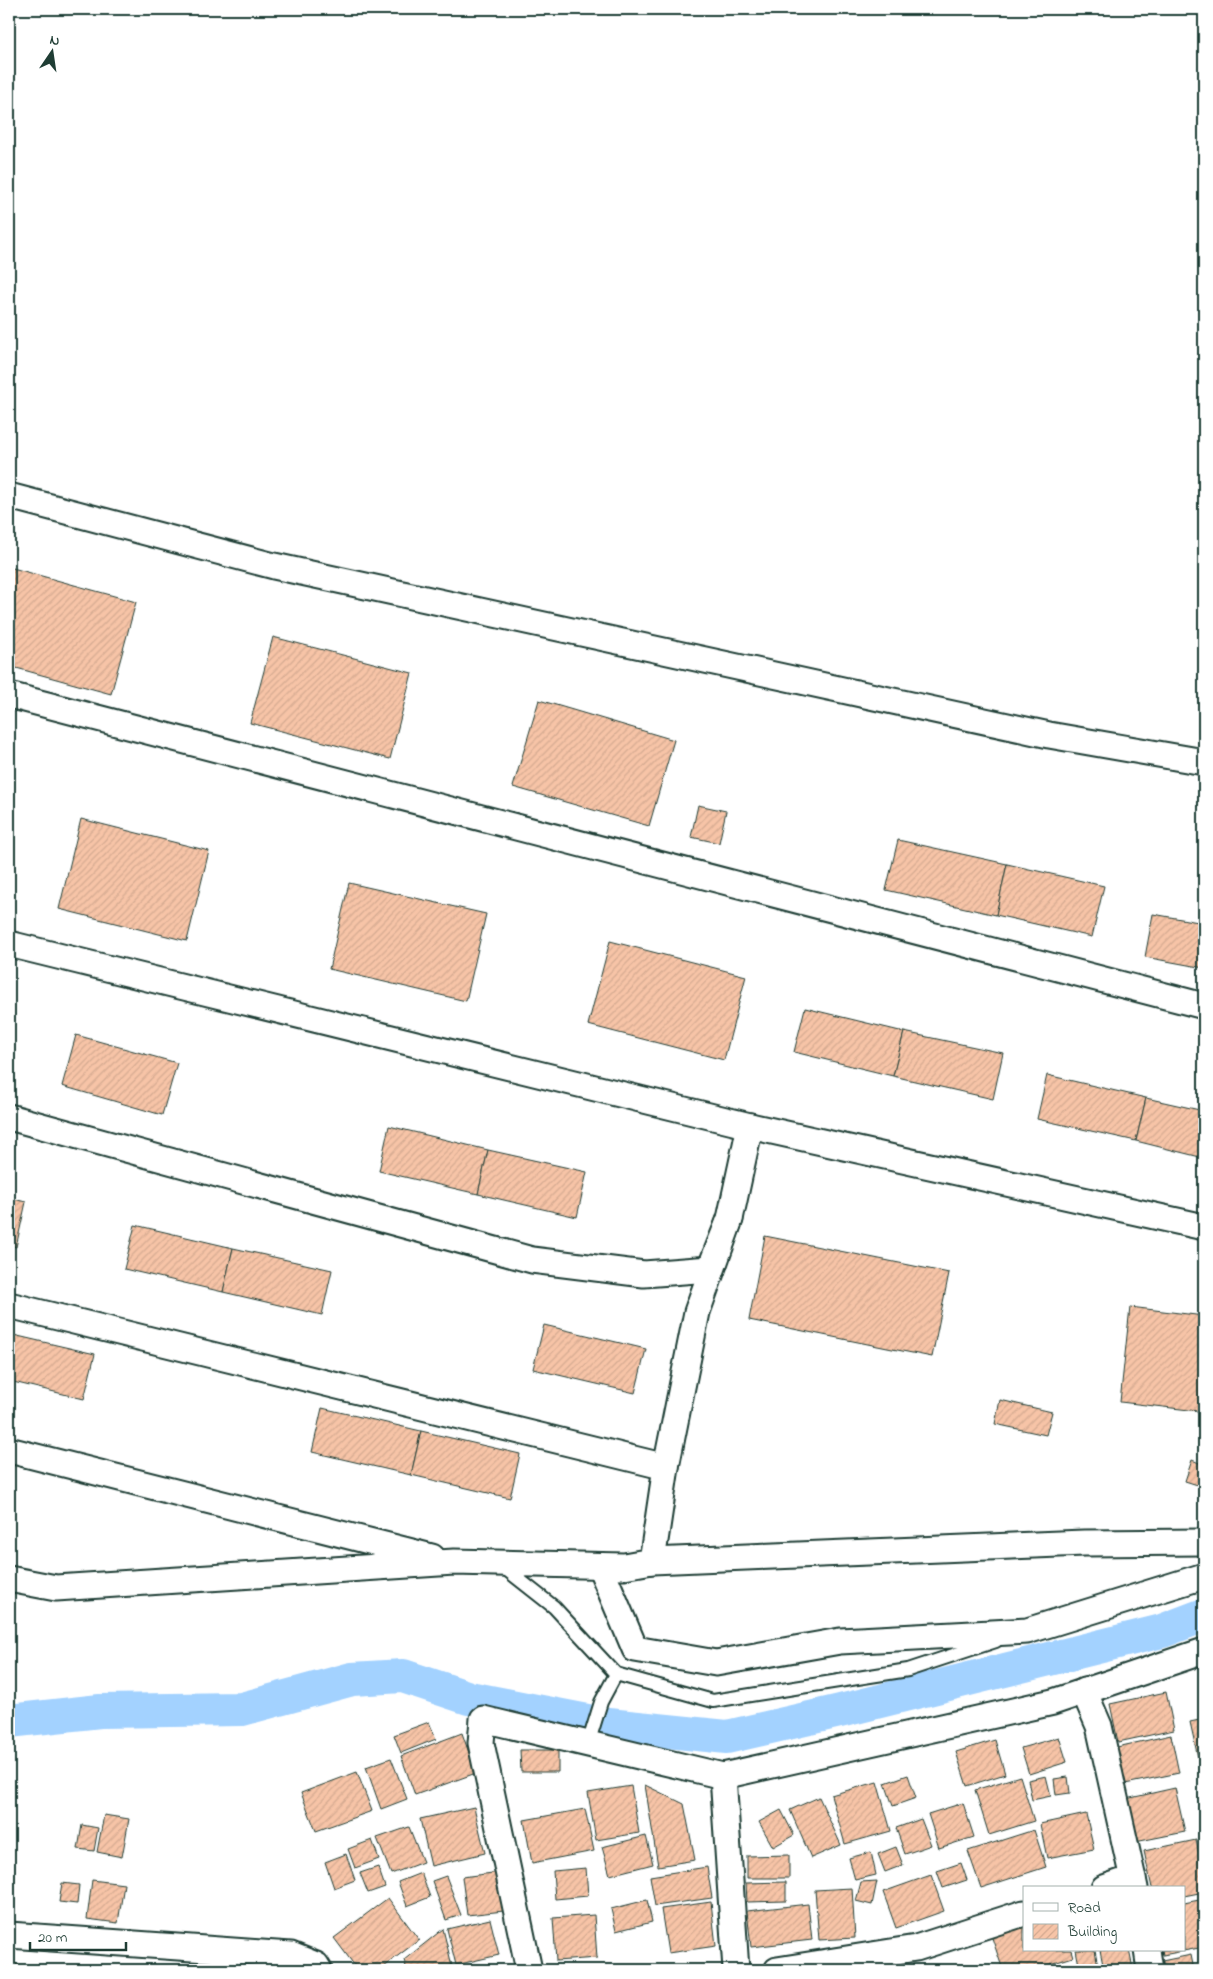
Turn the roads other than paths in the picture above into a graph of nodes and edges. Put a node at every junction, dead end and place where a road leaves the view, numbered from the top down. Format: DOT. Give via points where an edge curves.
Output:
graph roads {
  1 [pos="9,496"];
  2 [pos="9,695"];
  3 [pos="1204,762"];
  4 [pos="9,944"];
  5 [pos="1204,1006"];
  6 [pos="9,1117"];
  7 [pos="750,1126"];
  8 [pos="730,1219"];
  9 [pos="1204,1227"];
  10 [pos="9,1305"];
  11 [pos="9,1450"];
  12 [pos="666,1467"];
  13 [pos="1204,1542"];
  14 [pos="652,1560"];
  15 [pos="454,1562"];
  16 [pos="498,1563"];
  17 [pos="600,1566"];
  18 [pos="1204,1576"];
  19 [pos="9,1579"];
  20 [pos="1027,1631"];
  21 [pos="1204,1651"];
  22 [pos="616,1674"];
  23 [pos="1084,1691"];
  24 [pos="589,1740"];
  25 [pos="723,1776"];
  26 [pos="1134,1883"];
  27 [pos="1116,1886"];
  28 [pos="1023,1913"];
  29 [pos="9,1934"];
  30 [pos="1146,1952"];
  31 [pos="319,1970"];
  32 [pos="529,1970"];
  33 [pos="736,1970"];
  34 [pos="777,1970"];
  35 [pos="1150,1970"];
  1 -- 3 [label="street" via="302,573 1049,735"];
  2 -- 5 [label="street"];
  4 -- 7 [label="street"];
  6 -- 8 [label="street" via="532,1260 644,1274 710,1269"];
  7 -- 8 [label="street"];
  7 -- 9 [label="street"];
  8 -- 12 [label="street" via="697,1312"];
  10 -- 12 [label="street"];
  11 -- 15 [label="street"];
  12 -- 14 [label="street"];
  13 -- 14 [label="street" via="1084,1543"];
  14 -- 17 [label="street" via="624,1566"];
  15 -- 16 [label="street"];
  15 -- 19 [label="street" via="56,1588"];
  16 -- 17 [label="street"];
  16 -- 22 [label="lane" via="554,1607"];
  17 -- 20 [label="street" via="635,1649 716,1663 840,1641"];
  18 -- 20 [label="street"];
  20 -- 22 [label="lane" via="908,1670 713,1701"];
  21 -- 23 [label="street"];
  22 -- 24 [label="lane" via="601,1702"];
  23 -- 25 [label="street" via="1053,1702"];
  23 -- 26 [label="street" via="1099,1726"];
  24 -- 25 [label="street"];
  24 -- 32 [label="street" via="483,1719 480,1743"];
  25 -- 33 [label="street"];
  26 -- 27 [label="street"];
  28 -- 34 [label="street" via="916,1948"];
  29 -- 31 [label="street" via="291,1955 316,1965"];
  30 -- 35 [label="street"];
}
